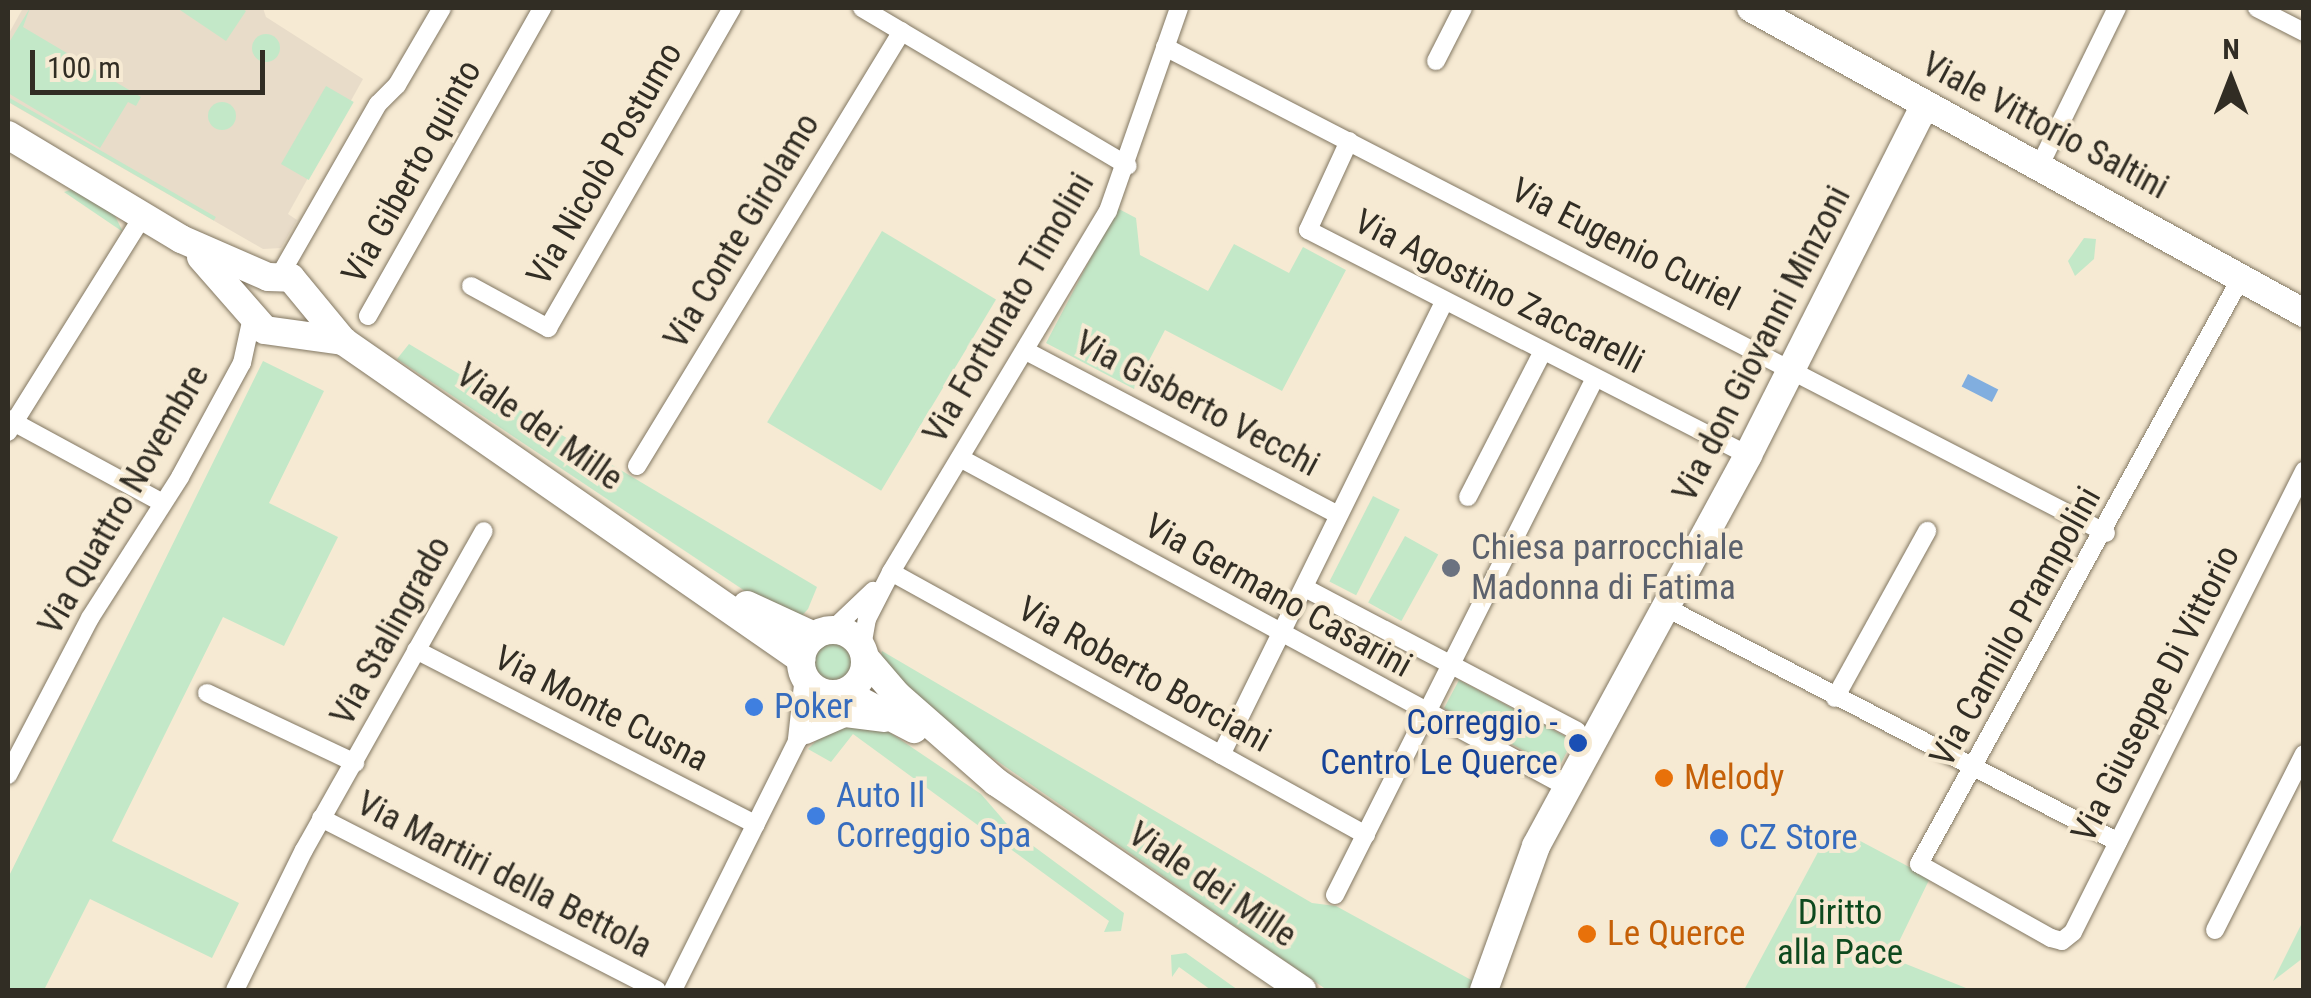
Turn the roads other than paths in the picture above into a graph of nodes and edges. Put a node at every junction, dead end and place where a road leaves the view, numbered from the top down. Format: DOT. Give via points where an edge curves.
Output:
graph roads {
  1 [pos="442,8"];
  2 [pos="542,8"];
  3 [pos="732,8"];
  4 [pos="862,8"];
  5 [pos="1179,8"];
  6 [pos="1463,8"];
  7 [pos="1751,8"];
  8 [pos="2117,8"];
  9 [pos="2257,8"];
  10 [pos="902,31"];
  11 [pos="2304,32"];
  12 [pos="1165,47"];
  13 [pos="1436,61"];
  14 [pos="1926,105"];
  15 [pos="8,135"];
  16 [pos="1349,141"];
  17 [pos="2041,163"];
  18 [pos="1128,166"];
  19 [pos="143,216"];
  20 [pos="181,240"];
  21 [pos="274,276"];
  22 [pos="2242,276"];
  23 [pos="471,286"];
  24 [pos="308,298"];
  25 [pos="1444,302"];
  26 [pos="2304,312"];
  27 [pos="368,316"];
  28 [pos="266,322"];
  29 [pos="343,341"];
  30 [pos="1026,351"];
  31 [pos="1543,351"];
  32 [pos="1793,368"];
  33 [pos="1595,378"];
  34 [pos="10,424"];
  35 [pos="1748,455"];
  36 [pos="960,458"];
  37 [pos="638,466"];
  38 [pos="2304,471"];
  39 [pos="1468,497"];
  40 [pos="163,503"];
  41 [pos="1338,515"];
  42 [pos="484,531"];
  43 [pos="1928,531"];
  44 [pos="2106,533"];
  45 [pos="890,572"];
  46 [pos="1305,588"];
  47 [pos="1667,608"];
  48 [pos="1282,634"];
  49 [pos="416,650"];
  50 [pos="812,650"];
  51 [pos="864,653"];
  52 [pos="1453,665"];
  53 [pos="207,693"];
  54 [pos="840,694"];
  55 [pos="1835,698"];
  56 [pos="1428,714"];
  57 [pos="917,731"];
  58 [pos="1577,732"];
  59 [pos="797,740"];
  60 [pos="1221,754"];
  61 [pos="2304,754"];
  62 [pos="354,763"];
  63 [pos="1976,770"];
  64 [pos="8,775"];
  65 [pos="996,782"];
  66 [pos="1567,787"];
  67 [pos="321,818"];
  68 [pos="756,825"];
  69 [pos="1366,835"];
  70 [pos="2118,842"];
  71 [pos="1335,895"];
  72 [pos="2215,930"];
  73 [pos="1502,938"];
  74 [pos="2062,940"];
  75 [pos="1294,988"];
  76 [pos="235,990"];
  77 [pos="657,990"];
  78 [pos="673,990"];
  79 [pos="1484,990"];
  80 [pos="1502,990"];
  1 -- 21 [label="street"];
  2 -- 27 [label="street, Via Giberto quinto"];
  3 -- 23 [label="street, Via Nicolò Postumo" via="548,328"];
  4 -- 10 [label="street"];
  5 -- 12 [label="street, Via Fortunato Timolini"];
  6 -- 13 [label="street"];
  7 -- 14 [label="main road, Viale Vittorio Saltini"];
  8 -- 17 [label="street"];
  9 -- 11 [label="street"];
  10 -- 18 [label="street"];
  10 -- 37 [label="street, Via Conte Girolamo"];
  12 -- 16 [label="street, Via Eugenio Curiel"];
  12 -- 18 [label="street, Via Fortunato Timolini"];
  14 -- 17 [label="main road, Viale Vittorio Saltini"];
  14 -- 32 [label="main road, Via don Giovanni Minzoni"];
  15 -- 19 [label="main road, Viale dei Mille"];
  16 -- 25 [label="street, Via Agostino Zaccarelli" via="1308,230"];
  16 -- 32 [label="street, Via Eugenio Curiel"];
  17 -- 22 [label="main road, Viale Vittorio Saltini"];
  18 -- 30 [label="street, Via Fortunato Timolini"];
  19 -- 20 [label="main road, Viale dei Mille"];
  19 -- 34 [label="street"];
  20 -- 21 [label="main road, Viale dei Mille"];
  20 -- 28 [label="main road, Viale dei Mille"];
  21 -- 24 [label="main road, Viale dei Mille" via="298,282"];
  21 -- 28 [label="main road" via="254,288"];
  22 -- 26 [label="main road, Viale Vittorio Saltini"];
  22 -- 44 [label="street, Via Camillo Prampolini"];
  24 -- 28 [label="main road" via="305,318"];
  24 -- 29 [label="main road, Viale dei Mille"];
  25 -- 31 [label="street, Via Agostino Zaccarelli"];
  25 -- 41 [label="street"];
  28 -- 29 [label="main road, Viale dei Mille"];
  28 -- 40 [label="street, Via Quattro Novembre"];
  29 -- 50 [label="main road, Viale dei Mille" via="690,578"];
  30 -- 36 [label="street, Via Fortunato Timolini"];
  30 -- 41 [label="street, Via Gisberto Vecchi"];
  31 -- 33 [label="street, Via Agostino Zaccarelli"];
  31 -- 39 [label="street"];
  32 -- 35 [label="main road, Via don Giovanni Minzoni"];
  32 -- 44 [label="street, Via Eugenio Curiel"];
  33 -- 35 [label="street, Via Agostino Zaccarelli"];
  33 -- 52 [label="street"];
  34 -- 40 [label="street"];
  35 -- 47 [label="main road, Via don Giovanni Minzoni"];
  36 -- 45 [label="street, Via Fortunato Timolini"];
  36 -- 48 [label="street, Via Germano Casarini"];
  38 -- 70 [label="street, Via Giuseppe Di Vittorio"];
  40 -- 64 [label="street, Via Quattro Novembre" via="90,618"];
  41 -- 46 [label="street"];
  42 -- 49 [label="street, Via Stalingrado"];
  43 -- 55 [label="street"];
  44 -- 63 [label="street, Via Camillo Prampolini"];
  45 -- 50 [label="street, Via Fortunato Timolini"];
  45 -- 51 [label="street, Via Fortunato Timolini" via="867,619"];
  45 -- 60 [label="street, Via Roberto Borciani"];
  46 -- 48 [label="street"];
  46 -- 52 [label="street"];
  47 -- 55 [label="street"];
  47 -- 66 [label="main road, Via don Giovanni Minzoni"];
  48 -- 56 [label="street, Via Germano Casarini"];
  48 -- 60 [label="street"];
  49 -- 62 [label="street, Via Stalingrado"];
  49 -- 68 [label="street, Via Monte Cusna"];
  50 -- 51 [label="main road, Viale dei Mille" via="850,634"];
  50 -- 54 [label="main road, Viale dei Mille" via="817,690"];
  50 -- 59 [label="street"];
  51 -- 54 [label="main road" via="861,680"];
  51 -- 65 [label="main road, Viale dei Mille" via="896,695"];
  52 -- 56 [label="street"];
  52 -- 58 [label="street"];
  53 -- 62 [label="street, Via Stalingrado"];
  54 -- 57 [label="main road, Viale dei Mille"];
  54 -- 59 [label="street"];
  55 -- 63 [label="street"];
  56 -- 66 [label="street, Via Germano Casarini"];
  56 -- 69 [label="street"];
  57 -- 59 [label="street" via="845,718"];
  57 -- 65 [label="main road, Viale dei Mille"];
  59 -- 68 [label="street"];
  60 -- 69 [label="street, Via Roberto Borciani"];
  61 -- 72 [label="street"];
  62 -- 67 [label="street, Via Stalingrado"];
  63 -- 70 [label="street"];
  63 -- 74 [label="street, Via Camillo Prampolini" via="1919,864"];
  65 -- 75 [label="main road, Viale dei Mille"];
  66 -- 73 [label="main road, Via don Giovanni Minzoni"];
  67 -- 76 [label="street, Via Stalingrado"];
  67 -- 77 [label="street, Via Martiri della Bettola"];
  68 -- 78 [label="street"];
  69 -- 71 [label="street"];
  70 -- 74 [label="street, Via Giuseppe Di Vittorio" via="2074,932"];
  73 -- 79 [label="main road, Via don Giovanni Minzoni"];
  73 -- 80 [label="main road, Via don Giovanni Minzoni"];
}
